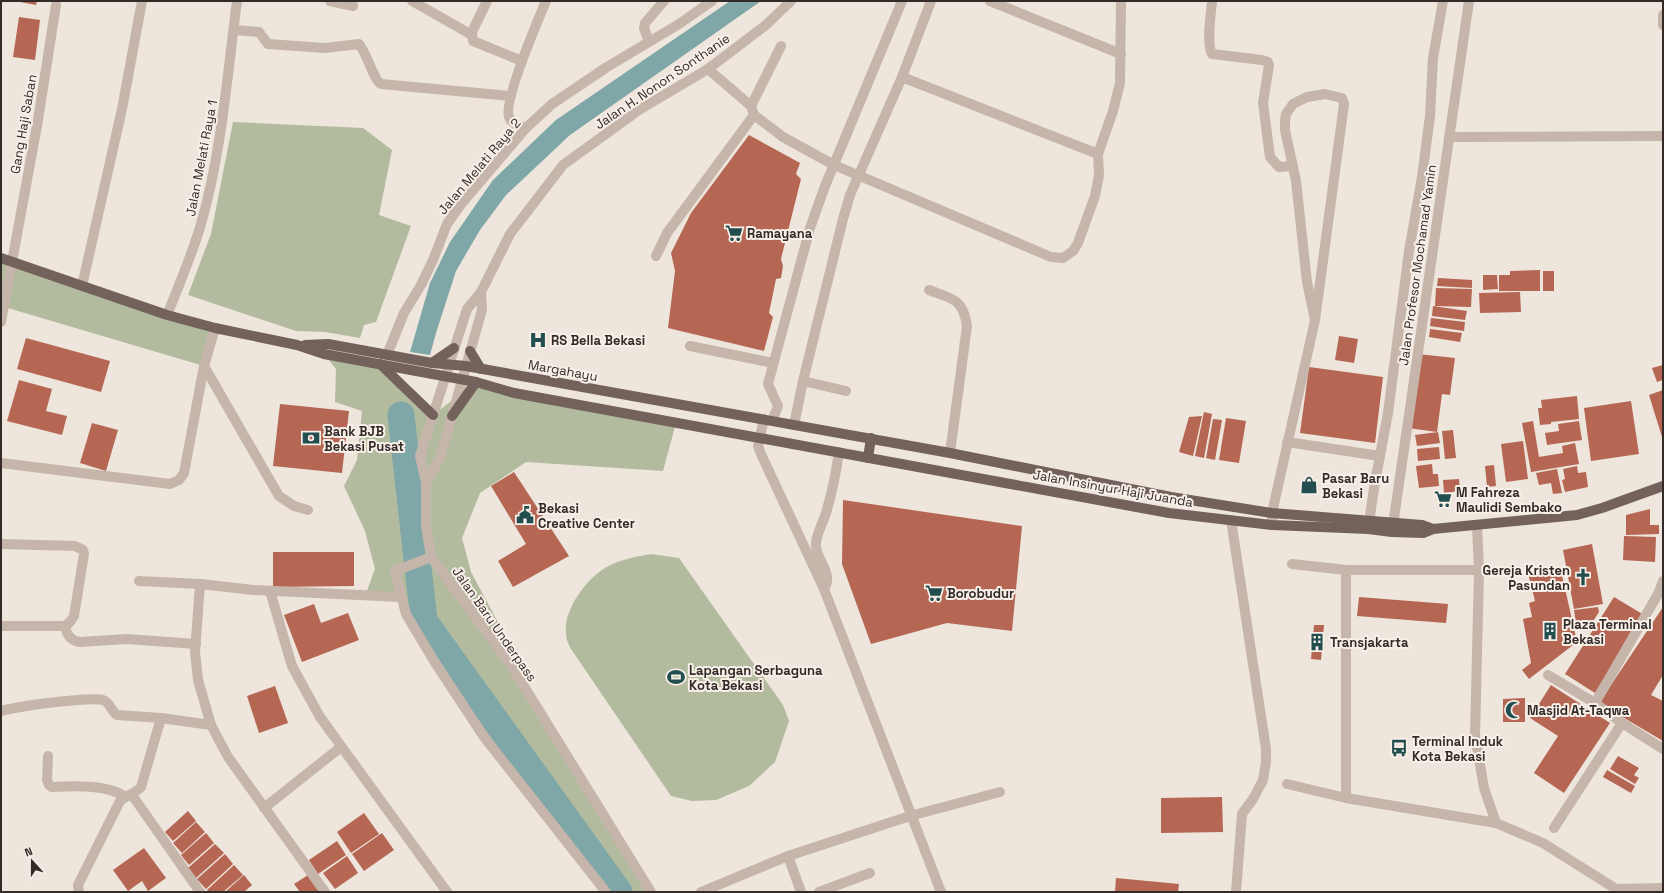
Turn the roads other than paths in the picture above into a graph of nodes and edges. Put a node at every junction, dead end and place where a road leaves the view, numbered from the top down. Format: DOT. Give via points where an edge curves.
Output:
graph roads {
  1 [pos="142,1"];
  2 [pos="236,1"];
  3 [pos="330,1"];
  4 [pos="412,1"];
  5 [pos="487,1"];
  6 [pos="546,1"];
  7 [pos="664,1"];
  8 [pos="712,1"];
  9 [pos="791,1"];
  10 [pos="902,1"];
  11 [pos="931,1"];
  12 [pos="990,1"];
  13 [pos="1121,1"];
  14 [pos="1212,1"];
  15 [pos="1443,1"];
  16 [pos="1468,1"];
  17 [pos="56,5"];
  18 [pos="353,6"];
  19 [pos="1663,15"];
  20 [pos="1663,25"];
  21 [pos="234,30"];
  22 [pos="472,35"];
  23 [pos="649,42"];
  24 [pos="781,46"];
  25 [pos="1121,54"];
  26 [pos="522,61"];
  27 [pos="708,69"];
  28 [pos="902,77"];
  29 [pos="511,96"];
  30 [pos="753,111"];
  31 [pos="526,128"];
  32 [pos="1663,136"];
  33 [pos="1449,137"];
  34 [pos="1098,154"];
  35 [pos="834,165"];
  36 [pos="1293,166"];
  37 [pos="858,176"];
  38 [pos="656,256"];
  39 [pos="1,258"];
  40 [pos="11,261"];
  41 [pos="82,286"];
  42 [pos="929,290"];
  43 [pos="481,292"];
  44 [pos="167,315"];
  45 [pos="1314,320"];
  46 [pos="1,322"];
  47 [pos="215,328"];
  48 [pos="297,345"];
  49 [pos="690,346"];
  50 [pos="454,348"];
  51 [pos="470,351"];
  52 [pos="387,355"];
  53 [pos="432,363"];
  54 [pos="450,363"];
  55 [pos="773,363"];
  56 [pos="380,364"];
  57 [pos="204,366"];
  58 [pos="466,366"];
  59 [pos="481,369"];
  60 [pos="445,376"];
  61 [pos="462,379"];
  62 [pos="803,381"];
  63 [pos="476,382"];
  64 [pos="846,391"];
  65 [pos="433,415"];
  66 [pos="452,416"];
  67 [pos="768,420"];
  68 [pos="794,425"];
  69 [pos="871,438"];
  70 [pos="760,439"];
  71 [pos="1287,442"];
  72 [pos="839,452"];
  73 [pos="950,452"];
  74 [pos="1380,456"];
  75 [pos="868,458"];
  76 [pos="1,463"];
  77 [pos="1037,470"];
  78 [pos="426,482"];
  79 [pos="1663,486"];
  80 [pos="1034,488"];
  81 [pos="1171,497"];
  82 [pos="308,510"];
  83 [pos="1168,513"];
  84 [pos="1272,513"];
  85 [pos="1231,520"];
  86 [pos="1272,525"];
  87 [pos="1369,525"];
  88 [pos="1477,526"];
  89 [pos="1393,527"];
  90 [pos="1,544"];
  91 [pos="431,557"];
  92 [pos="1292,564"];
  93 [pos="1346,570"];
  94 [pos="1479,570"];
  95 [pos="139,581"];
  96 [pos="1663,581"];
  97 [pos="200,584"];
  98 [pos="824,589"];
  99 [pos="270,591"];
  100 [pos="401,597"];
  101 [pos="1,626"];
  102 [pos="65,626"];
  103 [pos="196,644"];
  104 [pos="1548,675"];
  105 [pos="1595,703"];
  106 [pos="1,711"];
  107 [pos="161,718"];
  108 [pos="1622,723"];
  109 [pos="211,725"];
  110 [pos="341,747"];
  111 [pos="1663,749"];
  112 [pos="48,756"];
  113 [pos="1287,784"];
  114 [pos="1000,792"];
  115 [pos="128,796"];
  116 [pos="1346,798"];
  117 [pos="264,808"];
  118 [pos="910,816"];
  119 [pos="1496,824"];
  120 [pos="1554,828"];
  121 [pos="788,856"];
  122 [pos="870,873"];
  123 [pos="1663,888"];
  124 [pos="1617,890"];
  125 [pos="79,892"];
  126 [pos="200,892"];
  127 [pos="325,892"];
  128 [pos="447,892"];
  129 [pos="606,892"];
  130 [pos="651,892"];
  131 [pos="701,892"];
  132 [pos="801,892"];
  133 [pos="819,892"];
  134 [pos="940,892"];
  135 [pos="1236,892"];
  1 -- 41 [label="street" via="122,109"];
  2 -- 21 [label="street, Jalan Melati Raya 1"];
  3 -- 18 [label="street"];
  4 -- 22 [label="street"];
  5 -- 22 [label="street"];
  6 -- 26 [label="street"];
  7 -- 23 [label="street" via="645,23 644,28"];
  8 -- 23 [label="street, Jalan Melati Raya 2"];
  9 -- 27 [label="street, Jalan H. Nonon Sonthanie" via="766,25"];
  10 -- 35 [label="street"];
  11 -- 28 [label="street"];
  12 -- 25 [label="street"];
  13 -- 25 [label="street"];
  14 -- 36 [label="street" via="1210,50 1212,54 1268,62 1263,103 1270,157 1279,166"];
  15 -- 74 [label="street" via="1433,58 1430,116 1422,177"];
  16 -- 33 [label="street, Jalan Profesor Mochamad Yamin"];
  17 -- 40 [label="street, Gang Haji Saban" via="38,120"];
  19 -- 20 [label="street"];
  21 -- 29 [label="street" via="259,32 268,44 325,48 359,44 377,81 381,84"];
  21 -- 44 [label="street, Jalan Melati Raya 1" via="218,148 202,222"];
  22 -- 26 [label="street" via="475,43"];
  23 -- 31 [label="street, Jalan Melati Raya 2" via="552,104"];
  24 -- 30 [label="street"];
  25 -- 34 [label="street" via="1117,97"];
  26 -- 29 [label="street"];
  27 -- 30 [label="street"];
  27 -- 43 [label="street, Jalan H. Nonon Sonthanie" via="639,110 563,165 510,234"];
  28 -- 34 [label="street"];
  28 -- 37 [label="street"];
  29 -- 31 [label="street" via="508,116 513,123"];
  30 -- 35 [label="street" via="783,137"];
  30 -- 38 [label="street" via="667,233"];
  31 -- 52 [label="street, Jalan Melati Raya 2" via="447,224 433,260 404,313"];
  32 -- 33 [label="street"];
  33 -- 89 [label="street, Jalan Profesor Mochamad Yamin"];
  34 -- 37 [label="street" via="1098,185 1092,206 1073,251 1062,258 1051,258"];
  35 -- 37 [label="street"];
  35 -- 55 [label="street" via="810,228"];
  36 -- 45 [label="street"];
  36 -- 45 [label="street" via="1284,121 1289,109 1299,101 1317,94 1342,98 1344,104"];
  37 -- 62 [label="street" via="843,219"];
  39 -- 40 [label="main road"];
  40 -- 41 [label="main road"];
  40 -- 46 [label="street, Gang Haji Saban"];
  41 -- 44 [label="main road"];
  42 -- 73 [label="street" via="957,301 962,307 967,326"];
  43 -- 50 [label="street, Jalan Baru Underpass" via="467,309"];
  43 -- 51 [label="street" via="482,310"];
  44 -- 47 [label="main road"];
  45 -- 71 [label="street"];
  47 -- 48 [label="main road"];
  47 -- 57 [label="street"];
  48 -- 52 [label="main road, Margahayu" via="328,344"];
  48 -- 56 [label="main road, Jalan Insinyur Haji Juanda" via="324,354"];
  49 -- 55 [label="street"];
  50 -- 53 [label="main road"];
  50 -- 54 [label="street, Jalan Baru Underpass"];
  51 -- 58 [label="street"];
  51 -- 59 [label="main road"];
  52 -- 53 [label="main road, Margahayu"];
  53 -- 54 [label="main road, Margahayu"];
  54 -- 58 [label="main road, Margahayu"];
  54 -- 60 [label="street, Jalan Baru Underpass"];
  55 -- 67 [label="street" via="768,384 778,406"];
  56 -- 60 [label="main road, Jalan Insinyur Haji Juanda"];
  56 -- 65 [label="main road"];
  57 -- 76 [label="street" via="184,473 179,480 170,484"];
  57 -- 82 [label="street" via="279,496 294,506"];
  58 -- 59 [label="main road, Margahayu"];
  58 -- 61 [label="street"];
  59 -- 67 [label="main road, Margahayu"];
  60 -- 61 [label="main road, Jalan Insinyur Haji Juanda"];
  60 -- 65 [label="street, Jalan Baru Underpass"];
  61 -- 63 [label="main road, Jalan Insinyur Haji Juanda"];
  61 -- 66 [label="street"];
  62 -- 64 [label="street"];
  62 -- 68 [label="street"];
  63 -- 66 [label="main road"];
  63 -- 70 [label="main road, Jalan Insinyur Haji Juanda" via="514,393"];
  65 -- 78 [label="street, Jalan Baru Underpass" via="420,456"];
  66 -- 78 [label="street" via="440,458"];
  67 -- 68 [label="main road, Margahayu"];
  67 -- 70 [label="street"];
  68 -- 69 [label="main road, Jalan Insinyur Haji Juanda"];
  69 -- 73 [label="main road, Jalan Insinyur Haji Juanda"];
  69 -- 75 [label="main road"];
  70 -- 72 [label="main road, Jalan Insinyur Haji Juanda"];
  70 -- 98 [label="street" via="758,446 761,454"];
  71 -- 74 [label="street"];
  71 -- 84 [label="street"];
  72 -- 75 [label="main road, Jalan Insinyur Haji Juanda"];
  72 -- 98 [label="street" via="835,479 816,544 827,575 828,583"];
  73 -- 77 [label="main road, Jalan Insinyur Haji Juanda"];
  74 -- 87 [label="street"];
  75 -- 80 [label="main road, Jalan Insinyur Haji Juanda"];
  77 -- 80 [label="main road"];
  77 -- 81 [label="main road, Jalan Insinyur Haji Juanda"];
  78 -- 91 [label="street, Jalan Baru Underpass" via="426,526"];
  79 -- 88 [label="main road, Jalan Insinyur Haji Juanda" via="1576,515"];
  80 -- 83 [label="main road, Jalan Insinyur Haji Juanda"];
  81 -- 83 [label="main road"];
  81 -- 84 [label="main road, Jalan Insinyur Haji Juanda"];
  83 -- 85 [label="main road, Jalan Insinyur Haji Juanda"];
  84 -- 86 [label="street"];
  84 -- 87 [label="main road, Jalan Insinyur Haji Juanda"];
  85 -- 86 [label="main road, Jalan Insinyur Haji Juanda"];
  85 -- 135 [label="street" via="1266,749 1263,780 1242,814"];
  86 -- 87 [label="main road, Jalan Insinyur Haji Juanda"];
  87 -- 89 [label="main road, Jalan Insinyur Haji Juanda"];
  88 -- 89 [label="main road, Jalan Insinyur Haji Juanda" via="1423,532"];
  88 -- 94 [label="street"];
  90 -- 102 [label="street" via="75,546 83,550 74,616"];
  91 -- 100 [label="street" via="395,570"];
  91 -- 130 [label="street, Jalan Baru Underpass" via="511,665"];
  92 -- 93 [label="street"];
  93 -- 94 [label="street"];
  93 -- 116 [label="street"];
  94 -- 119 [label="street" via="1475,736 1484,788"];
  95 -- 97 [label="street"];
  96 -- 105 [label="street"];
  97 -- 99 [label="street"];
  97 -- 103 [label="street"];
  98 -- 118 [label="street"];
  99 -- 100 [label="street"];
  99 -- 110 [label="street" via="292,666 320,717"];
  100 -- 129 [label="street" via="406,614 434,662 484,737"];
  101 -- 102 [label="street"];
  102 -- 103 [label="street" via="66,634 79,642 127,639"];
  103 -- 109 [label="street" via="198,680"];
  104 -- 105 [label="street"];
  105 -- 108 [label="street"];
  106 -- 107 [label="street" via="22,706 103,700 117,715"];
  107 -- 109 [label="street"];
  107 -- 115 [label="street" via="141,787"];
  108 -- 111 [label="street"];
  108 -- 120 [label="street"];
  109 -- 117 [label="street" via="228,757"];
  110 -- 117 [label="street"];
  110 -- 128 [label="street"];
  112 -- 115 [label="street" via="49,785 82,786"];
  113 -- 116 [label="street"];
  114 -- 118 [label="street"];
  115 -- 125 [label="street" via="120,801 78,885"];
  115 -- 126 [label="street"];
  116 -- 119 [label="street"];
  117 -- 127 [label="street"];
  118 -- 121 [label="street"];
  118 -- 134 [label="street"];
  119 -- 124 [label="street" via="1543,843"];
  121 -- 131 [label="street"];
  121 -- 132 [label="street"];
  122 -- 133 [label="street"];
  123 -- 124 [label="street"];
}
